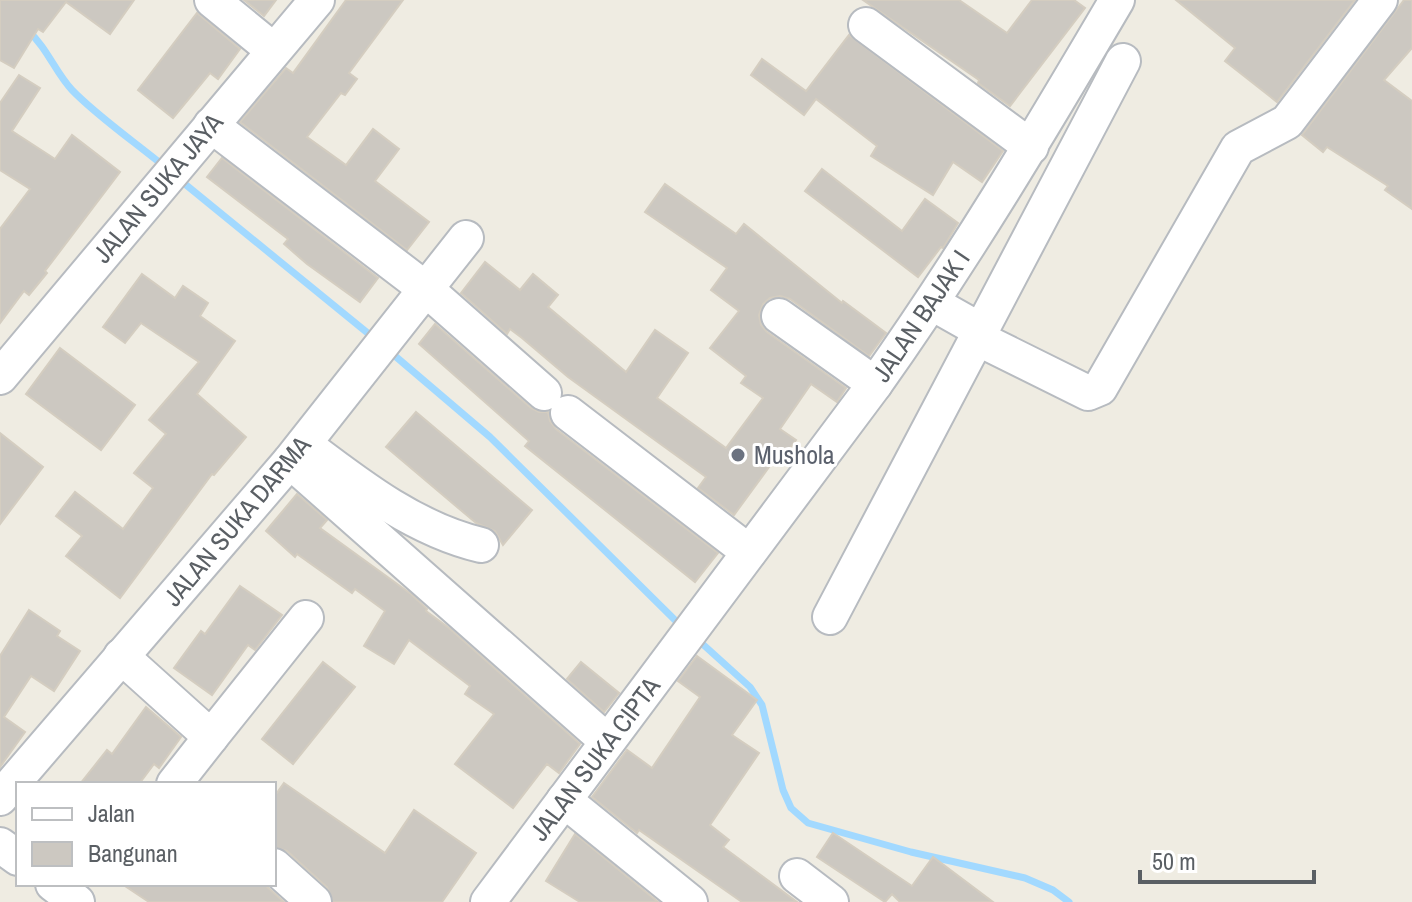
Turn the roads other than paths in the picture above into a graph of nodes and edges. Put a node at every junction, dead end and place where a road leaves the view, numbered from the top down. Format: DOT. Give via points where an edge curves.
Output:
graph roads {
  1 [pos="212,0"];
  2 [pos="317,0"];
  3 [pos="1117,0"];
  4 [pos="1380,0"];
  5 [pos="866,25"];
  6 [pos="273,50"];
  7 [pos="1123,61"];
  8 [pos="211,125"];
  9 [pos="1031,147"];
  10 [pos="466,238"];
  11 [pos="427,290"];
  12 [pos="925,314"];
  13 [pos="779,316"];
  14 [pos="979,339"];
  15 [pos="0,377"];
  16 [pos="875,384"];
  17 [pos="297,452"];
  18 [pos="481,545"];
  19 [pos="749,552"];
  20 [pos="701,617"];
  21 [pos="830,617"];
  22 [pos="306,618"];
  23 [pos="121,656"];
  24 [pos="211,737"];
  25 [pos="607,741"];
  26 [pos="176,782"];
  27 [pos="0,798"];
  28 [pos="564,800"];
  29 [pos="276,868"];
  30 [pos="797,876"];
  31 [pos="56,886"];
  32 [pos="77,902"];
  33 [pos="314,902"];
  34 [pos="488,902"];
  35 [pos="690,902"];
  36 [pos="831,902"];
  1 -- 6 [label="street"];
  2 -- 6 [label="street, JALAN SUKA JAYA"];
  3 -- 9 [label="street, JALAN BAJAK I"];
  4 -- 14 [label="street" via="1287,122 1238,148 1100,388 1088,393"];
  5 -- 9 [label="street"];
  6 -- 8 [label="street, JALAN SUKA JAYA"];
  7 -- 14 [label="street"];
  8 -- 11 [label="street"];
  8 -- 15 [label="street, JALAN SUKA JAYA"];
  9 -- 12 [label="street, JALAN BAJAK I"];
  10 -- 11 [label="street, JALAN SUKA DARMA"];
  11 -- 17 [label="street, JALAN SUKA DARMA"];
  11 -- 19 [label="street" via="556,403"];
  12 -- 14 [label="street" via="971,325"];
  12 -- 16 [label="street, JALAN BAJAK I"];
  13 -- 16 [label="street"];
  14 -- 21 [label="street"];
  16 -- 19 [label="street, JALAN BAJAK I"];
  17 -- 18 [label="street" via="440,533"];
  17 -- 23 [label="street, JALAN SUKA DARMA"];
  17 -- 25 [label="street"];
  19 -- 20 [label="street, JALAN BAJAK I"];
  20 -- 25 [label="street, JALAN SUKA CIPTA"];
  22 -- 24 [label="street"];
  23 -- 24 [label="street"];
  23 -- 27 [label="street, JALAN SUKA DARMA"];
  24 -- 26 [label="street"];
  25 -- 28 [label="street, JALAN SUKA CIPTA"];
  28 -- 34 [label="street, JALAN SUKA CIPTA"];
  28 -- 35 [label="street"];
  29 -- 33 [label="street"];
  30 -- 36 [label="street"];
  31 -- 32 [label="street"];
}
